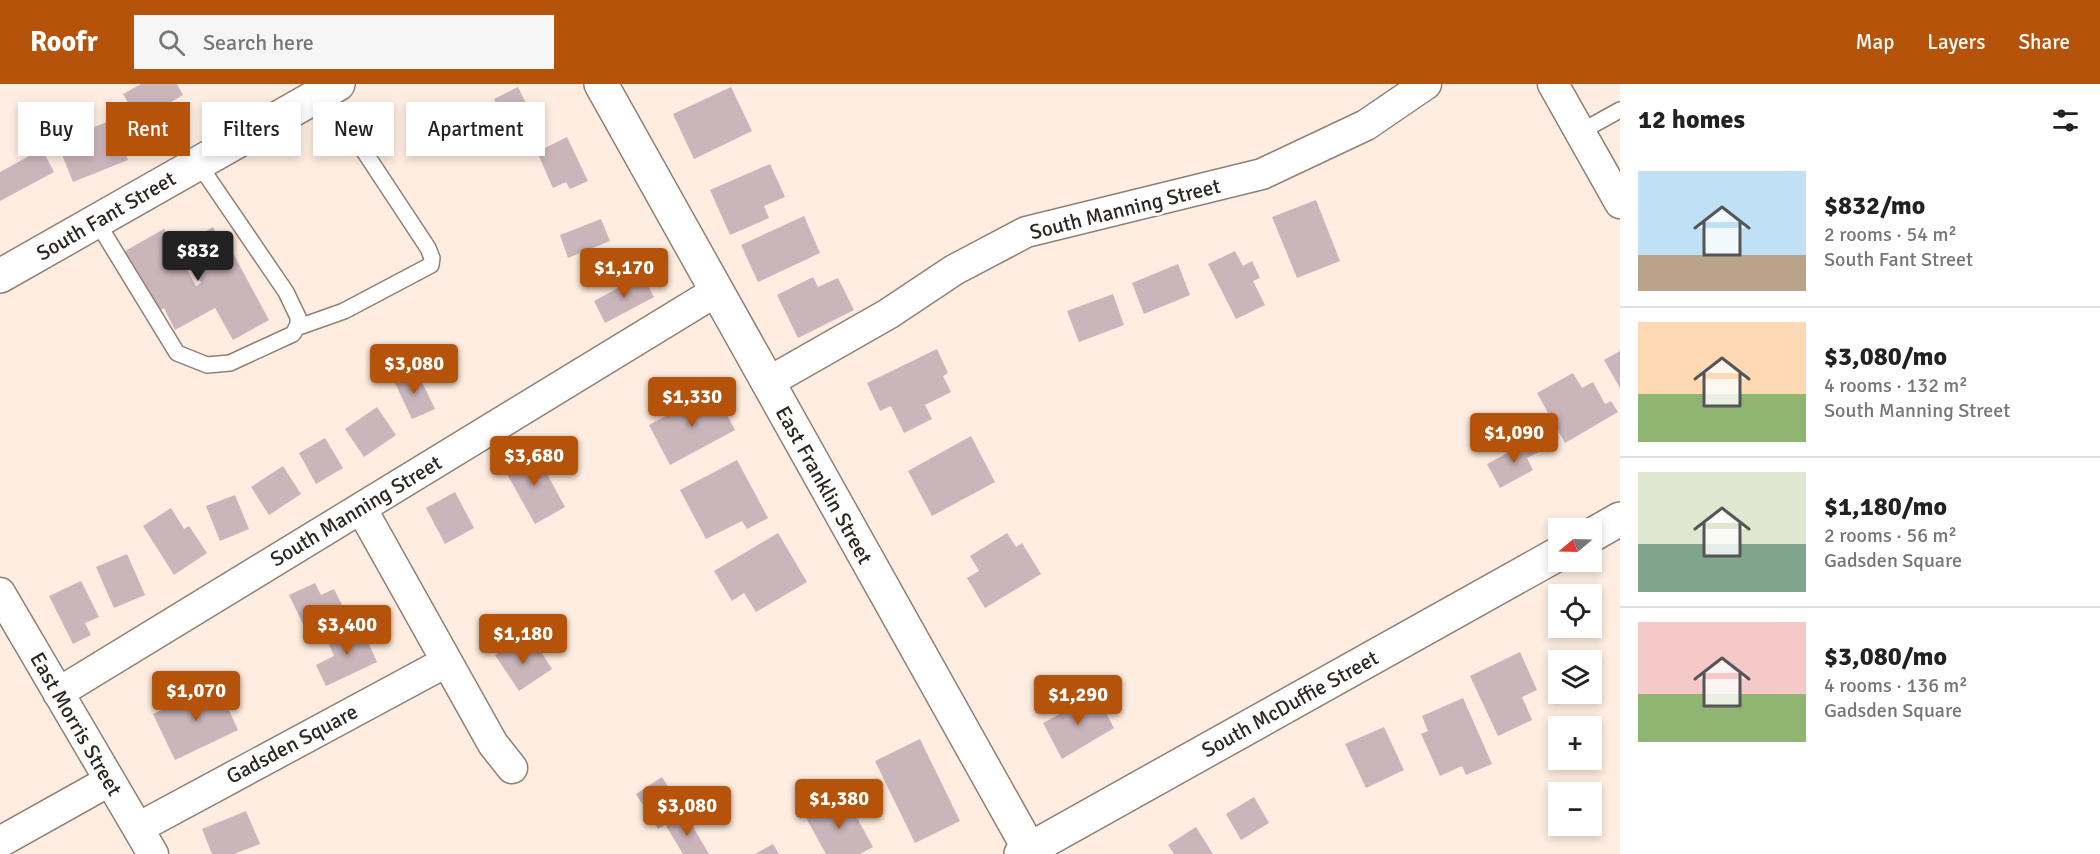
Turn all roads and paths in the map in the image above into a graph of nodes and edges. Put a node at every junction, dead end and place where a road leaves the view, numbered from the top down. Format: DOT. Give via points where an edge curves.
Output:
graph roads {
  1 [pos="601,84"];
  2 [pos="1426,84"];
  3 [pos="1553,84"];
  4 [pos="332,88"];
  5 [pos="1620,110"];
  6 [pos="1580,132"];
  7 [pos="198,163"];
  8 [pos="1620,203"];
  9 [pos="97,222"];
  10 [pos="0,276"];
  11 [pos="716,292"];
  12 [pos="296,328"];
  13 [pos="766,383"];
  14 [pos="361,508"];
  15 [pos="1620,519"];
  16 [pos="1602,529"];
  17 [pos="1548,560"];
  18 [pos="0,593"];
  19 [pos="446,662"];
  20 [pos="58,693"];
  21 [pos="512,768"];
  22 [pos="110,781"];
  23 [pos="138,828"];
  24 [pos="0,842"];
  25 [pos="1028,852"];
  26 [pos="153,854"];
  1 -- 11 [label="street, East Franklin Street"];
  2 -- 13 [label="street, South Manning Street" via="1366,125 1262,174 1026,232 954,270 888,314"];
  3 -- 6 [label="street"];
  4 -- 7 [label="street, South Fant Street"];
  4 -- 12 [label="lane" via="428,248 431,266 344,311"];
  5 -- 6 [label="lane"];
  6 -- 8 [label="street"];
  7 -- 9 [label="street, South Fant Street"];
  7 -- 12 [label="lane" via="286,292 298,317"];
  9 -- 10 [label="street, South Fant Street"];
  9 -- 12 [label="lane" via="177,353 207,365 230,363 293,334"];
  11 -- 13 [label="street, East Franklin Street"];
  11 -- 14 [label="street, South Manning Street"];
  13 -- 25 [label="street, East Franklin Street"];
  14 -- 19 [label="street"];
  14 -- 20 [label="street, South Manning Street"];
  15 -- 16 [label="street"];
  17 -- 25 [label="street, South McDuffie Street"];
  18 -- 20 [label="street, East Morris Street"];
  19 -- 21 [label="street" via="492,744"];
  19 -- 23 [label="street, Gadsden Square"];
  20 -- 22 [label="street, East Morris Street"];
  22 -- 23 [label="street, East Morris Street"];
  22 -- 24 [label="street"];
  23 -- 26 [label="street, East Morris Street"];
}
